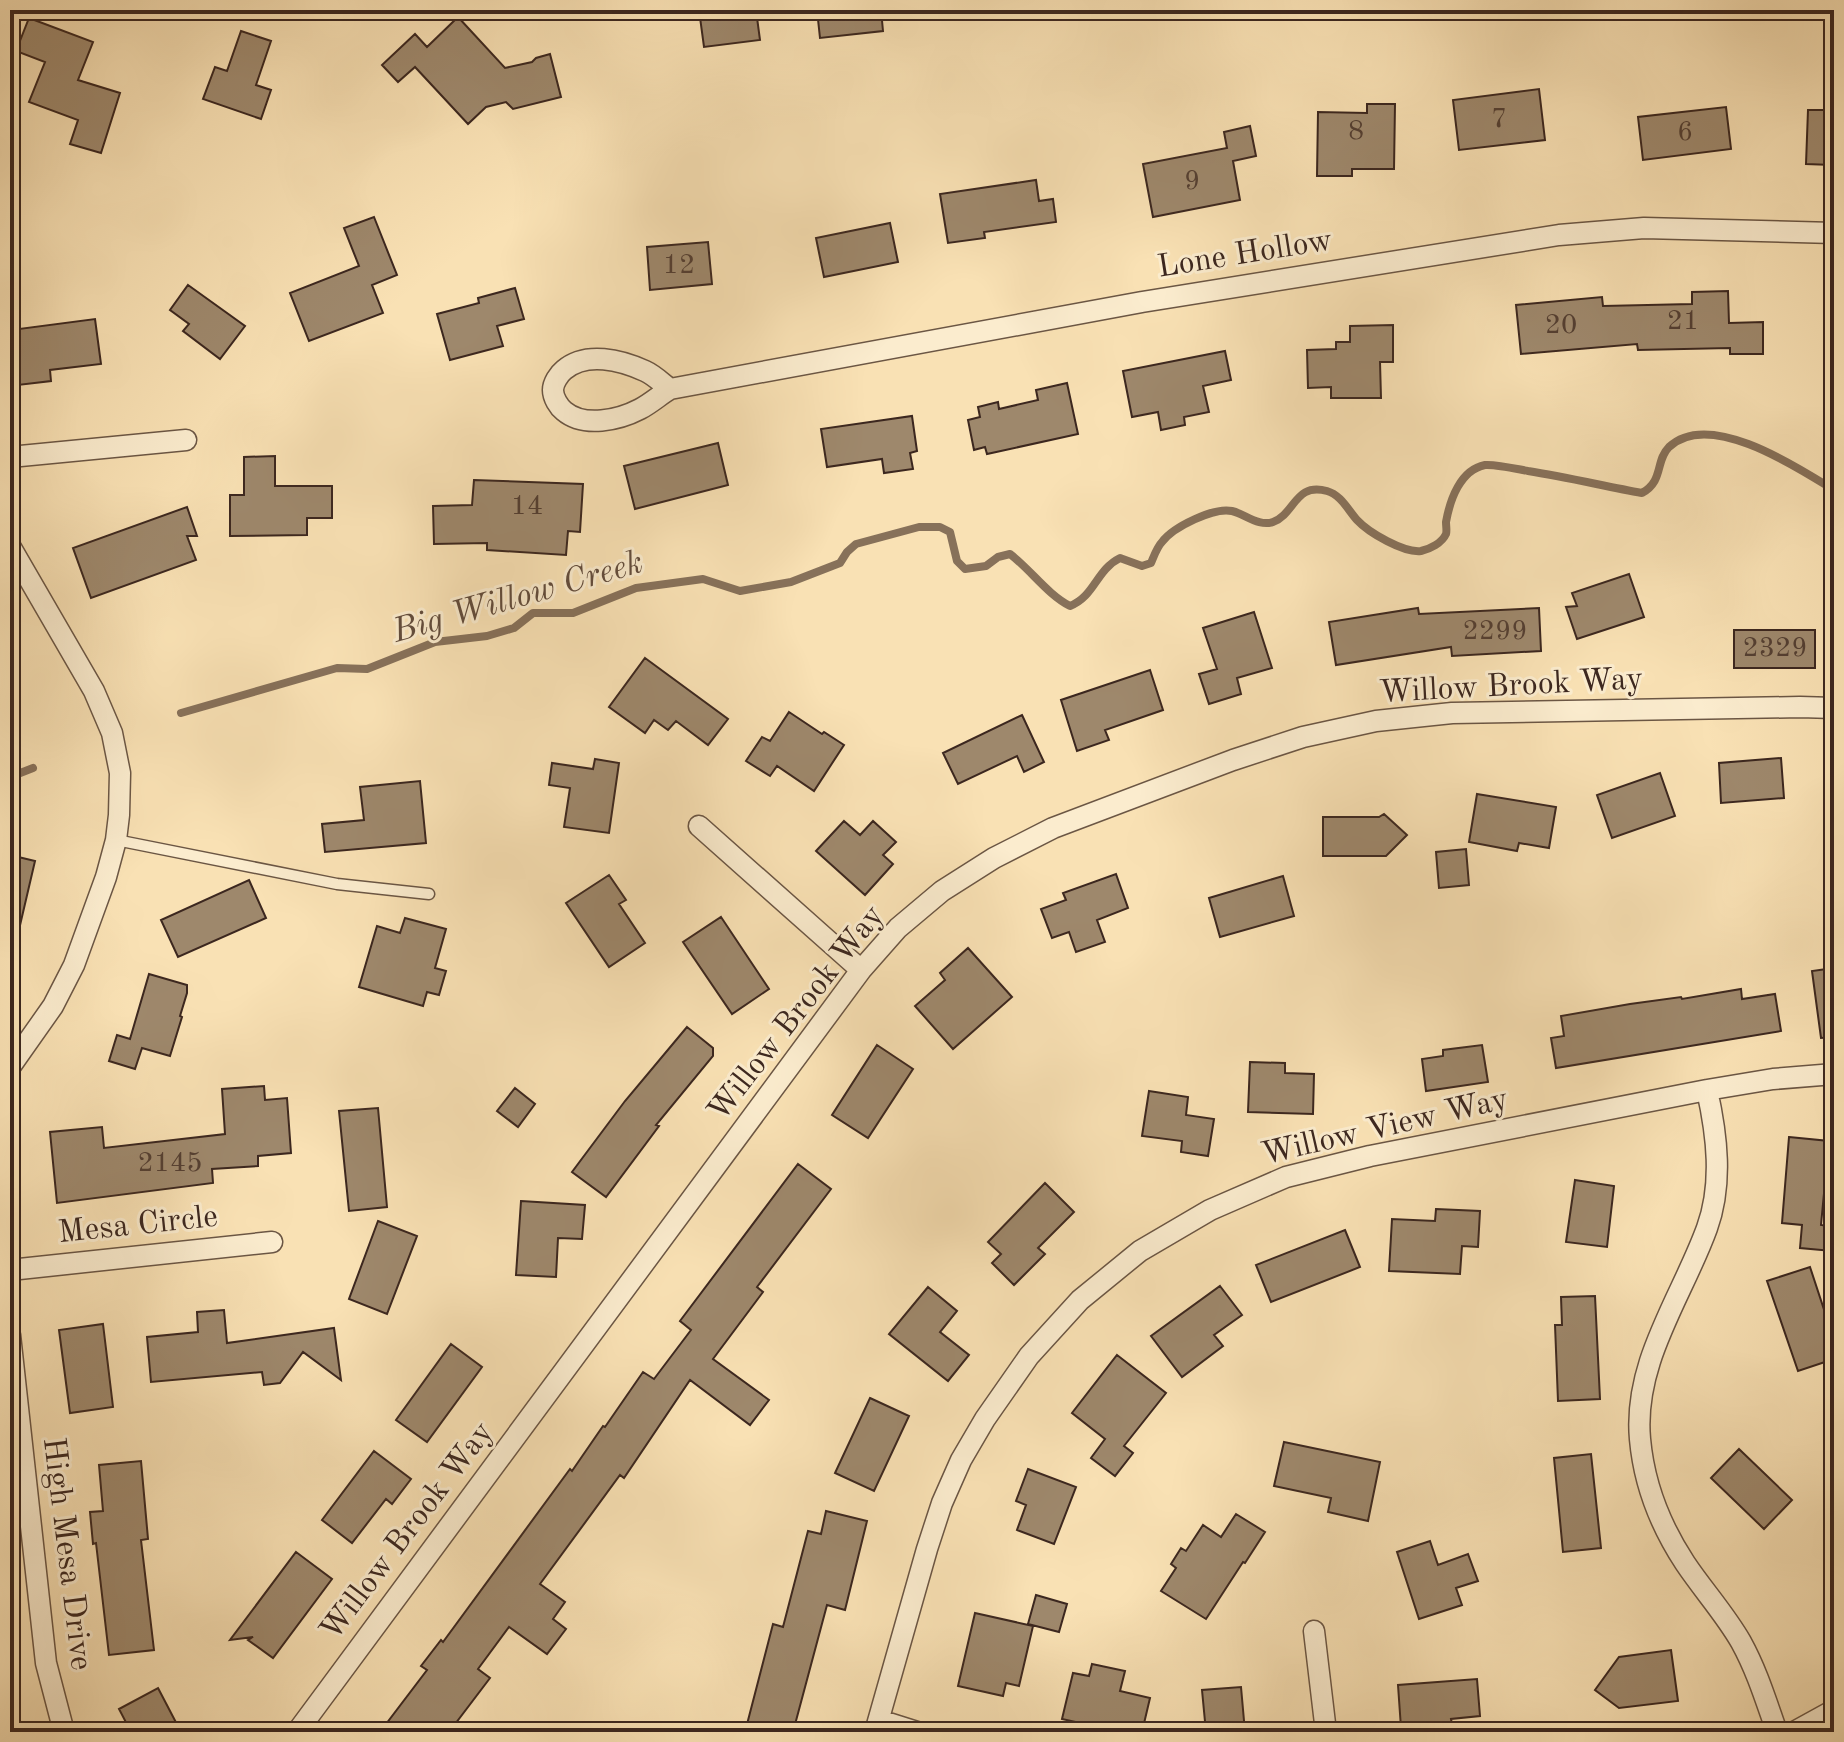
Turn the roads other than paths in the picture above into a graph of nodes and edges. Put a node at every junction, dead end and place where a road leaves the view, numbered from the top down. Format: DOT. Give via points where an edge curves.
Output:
graph roads {
  1 [pos="1834,233"];
  2 [pos="670,389"];
  3 [pos="186,440"];
  4 [pos="10,457"];
  5 [pos="10,546"];
  6 [pos="1834,708"];
  7 [pos="699,826"];
  8 [pos="116,840"];
  9 [pos="429,894"];
  10 [pos="861,970"];
  11 [pos="10,1067"];
  12 [pos="1834,1074"];
  13 [pos="1707,1090"];
  14 [pos="272,1242"];
  15 [pos="10,1270"];
  16 [pos="10,1335"];
  17 [pos="1314,1631"];
  18 [pos="1834,1710"];
  19 [pos="877,1726"];
  20 [pos="64,1732"];
  21 [pos="297,1732"];
  22 [pos="917,1732"];
  23 [pos="1326,1732"];
  24 [pos="1777,1732"];
  25 [pos="1794,1732"];
  1 -- 2 [label="street, Lone Hollow" via="1644,228 1559,235 1142,302"];
  2 -- 2 [label="street, Lone Hollow" via="641,409 598,421 568,415 553,390 558,375 570,364 594,358 647,372"];
  3 -- 4 [label="street"];
  5 -- 8 [label="street" via="94,691 112,733 120,773"];
  6 -- 10 [label="street, Willow Brook Way" via="1452,713 1376,721 1303,737 1053,828 994,858 898,928"];
  7 -- 10 [label="street"];
  8 -- 9 [label="lane" via="337,884"];
  8 -- 11 [label="street" via="74,965 53,1006"];
  10 -- 21 [label="street, Willow Brook Way"];
  12 -- 13 [label="street, Willow View Way"];
  13 -- 19 [label="street, Willow View Way" via="1286,1177 1210,1210 1140,1251 1080,1300 1029,1356 961,1460 927,1549"];
  13 -- 24 [label="street" via="1717,1155 1715,1190 1708,1226 1651,1354 1641,1393 1640,1437 1647,1482 1662,1524 1740,1641"];
  14 -- 15 [label="street, Mesa Circle"];
  16 -- 20 [label="street, High Mesa Drive" via="46,1663"];
  17 -- 23 [label="street"];
  18 -- 25 [label="street"];
  19 -- 22 [label="street"];
}
